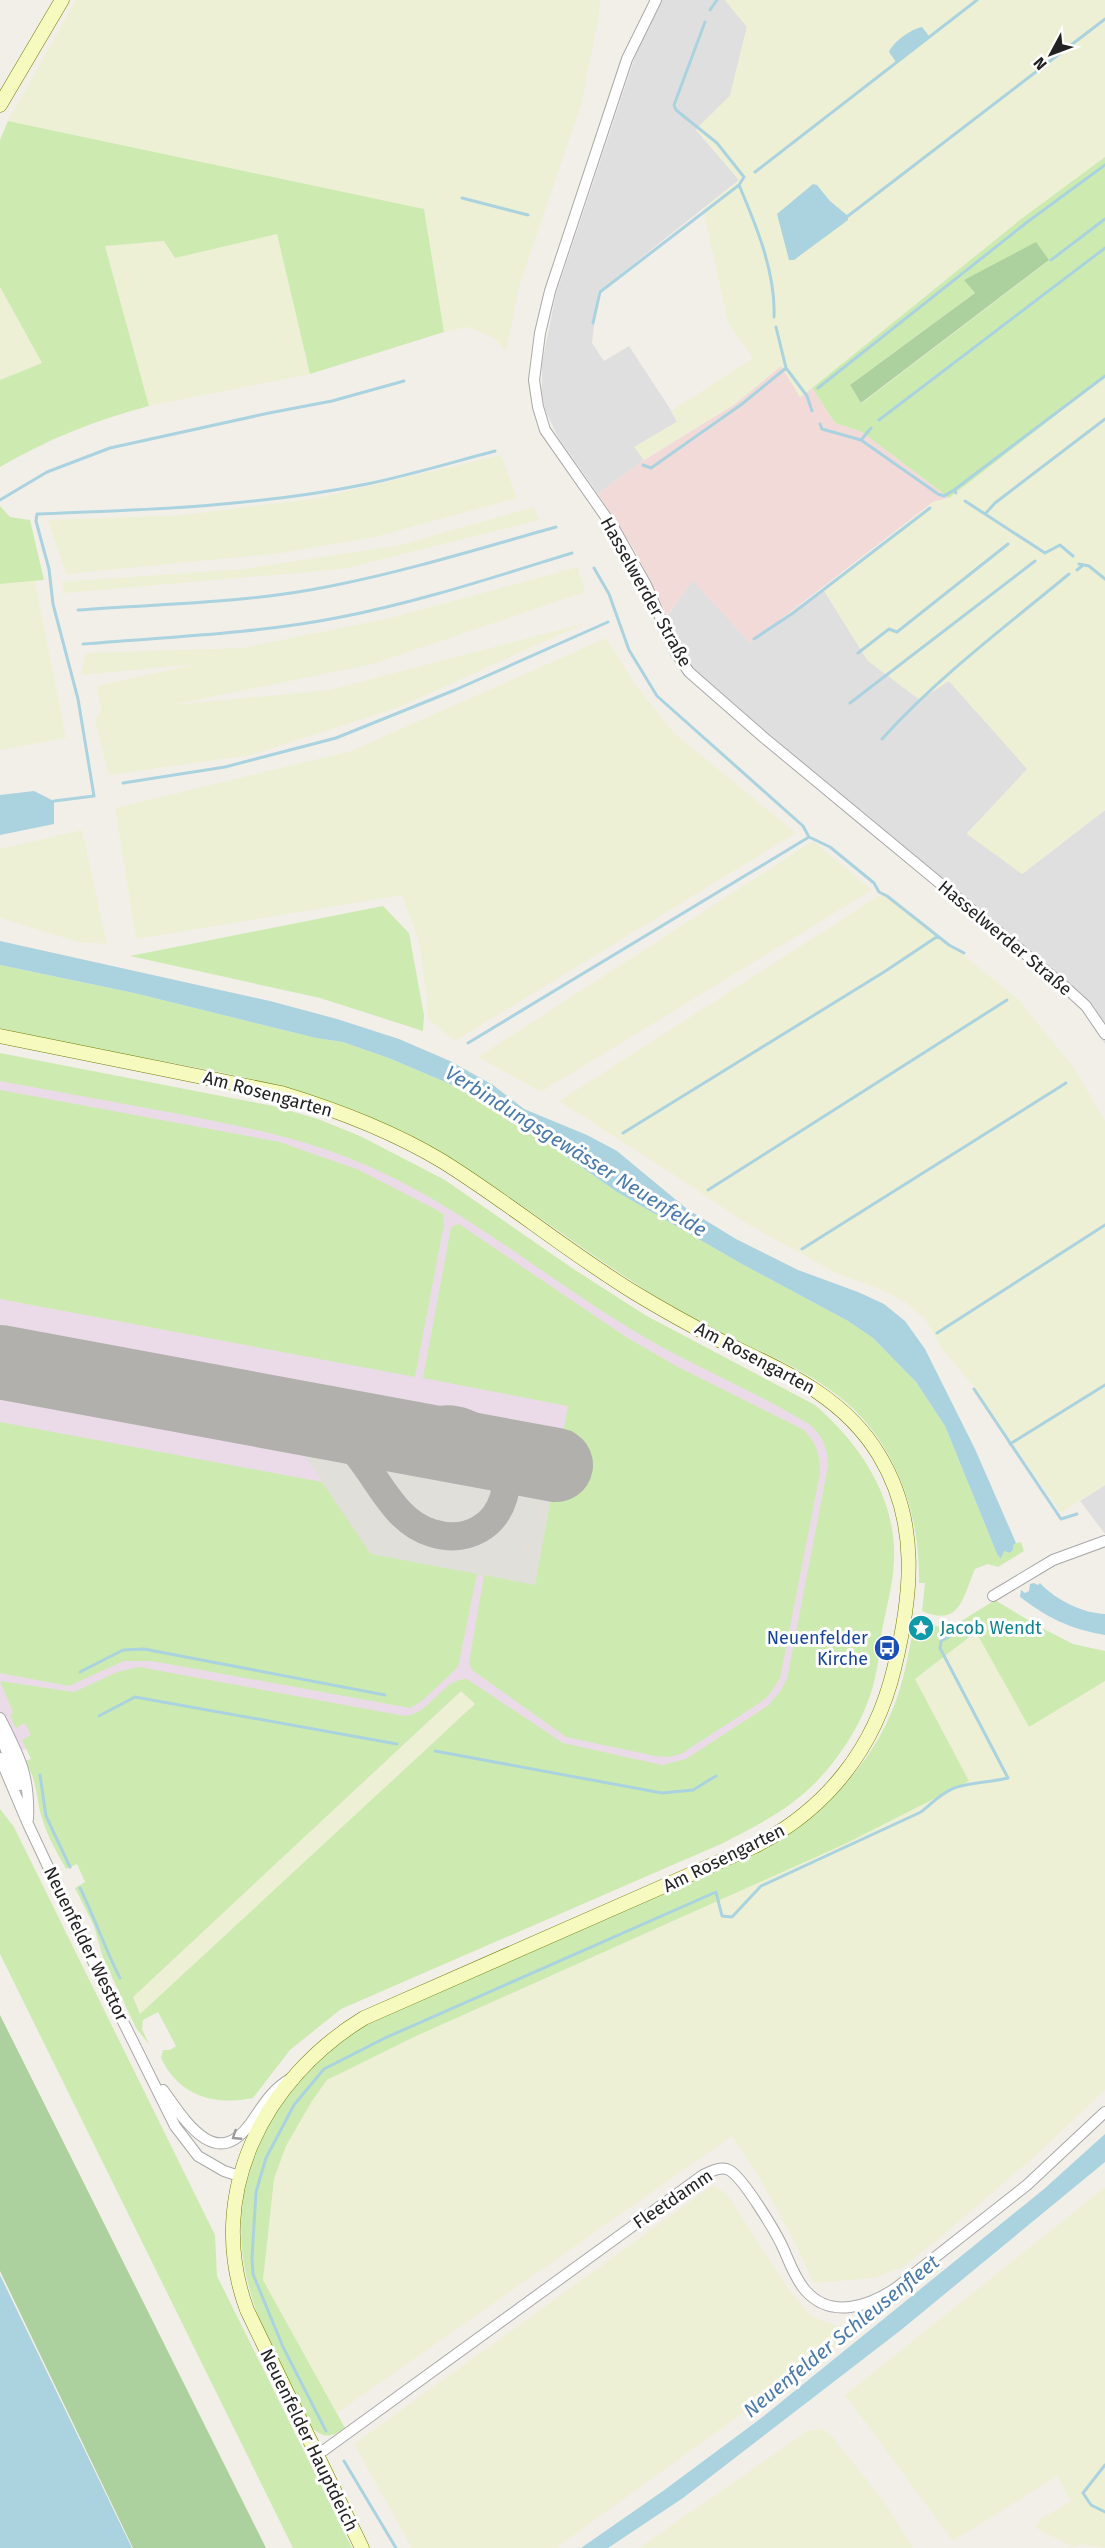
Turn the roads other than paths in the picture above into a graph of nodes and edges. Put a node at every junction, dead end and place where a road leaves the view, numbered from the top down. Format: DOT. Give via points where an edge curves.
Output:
graph roads {
  1 [pos="62,0"];
  2 [pos="656,0"];
  3 [pos="0,105"];
  4 [pos="1105,1034"];
  5 [pos="0,1036"];
  6 [pos="1105,1541"];
  7 [pos="993,1596"];
  8 [pos="0,1718"];
  9 [pos="0,1735"];
  10 [pos="0,1758"];
  11 [pos="0,1774"];
  12 [pos="28,1824"];
  13 [pos="144,2063"];
  14 [pos="290,2079"];
  15 [pos="1105,2112"];
  16 [pos="239,2176"];
  17 [pos="257,2331"];
  18 [pos="316,2456"];
  19 [pos="362,2548"];
  1 -- 3 [label="main road"];
  2 -- 4 [label="street, Hasselwerder Straße" via="627,59 550,291 534,380 545,430 615,530 646,585 676,654 689,672 1064,986 1086,1006"];
  5 -- 14 [label="main road, Am Rosengarten" via="281,1093 336,1111 414,1146 470,1179 633,1292 824,1394 868,1439 887,1469 900,1502 908,1536 910,1585 891,1685 858,1756 822,1800 794,1824 755,1846 364,2018 328,2042"];
  6 -- 7 [label="street" via="1053,1560"];
  8 -- 12 [label="street, Neuenfelder Westtor" via="23,1764 29,1794"];
  9 -- 12 [label="street, Neuenfelder Westtor" via="18,1774"];
  10 -- 12 [label="street, Neuenfelder Westtor"];
  11 -- 12 [label="street, Neuenfelder Westtor"];
  12 -- 13 [label="street, Neuenfelder Westtor"];
  14 -- 13 [label="street, Neuenfelder Westtor, one-way" via="274,2090 238,2137 223,2143 196,2134"];
  13 -- 16 [label="street, Neuenfelder Westtor" via="189,2147 207,2162"];
  14 -- 16 [label="main road, Am Rosengarten" via="254,2139"];
  15 -- 18 [label="street, Fleetdamm" via="1027,2185 897,2288 874,2302 849,2309 824,2304 806,2292 738,2177 719,2168 703,2175 557,2279"];
  16 -- 17 [label="main road, Am Rosengarten" via="233,2223 234,2261 242,2296"];
  17 -- 18 [label="main road, Neuenfelder Hauptdeich"];
  18 -- 19 [label="main road, Neuenfelder Hauptdeich"];
}
